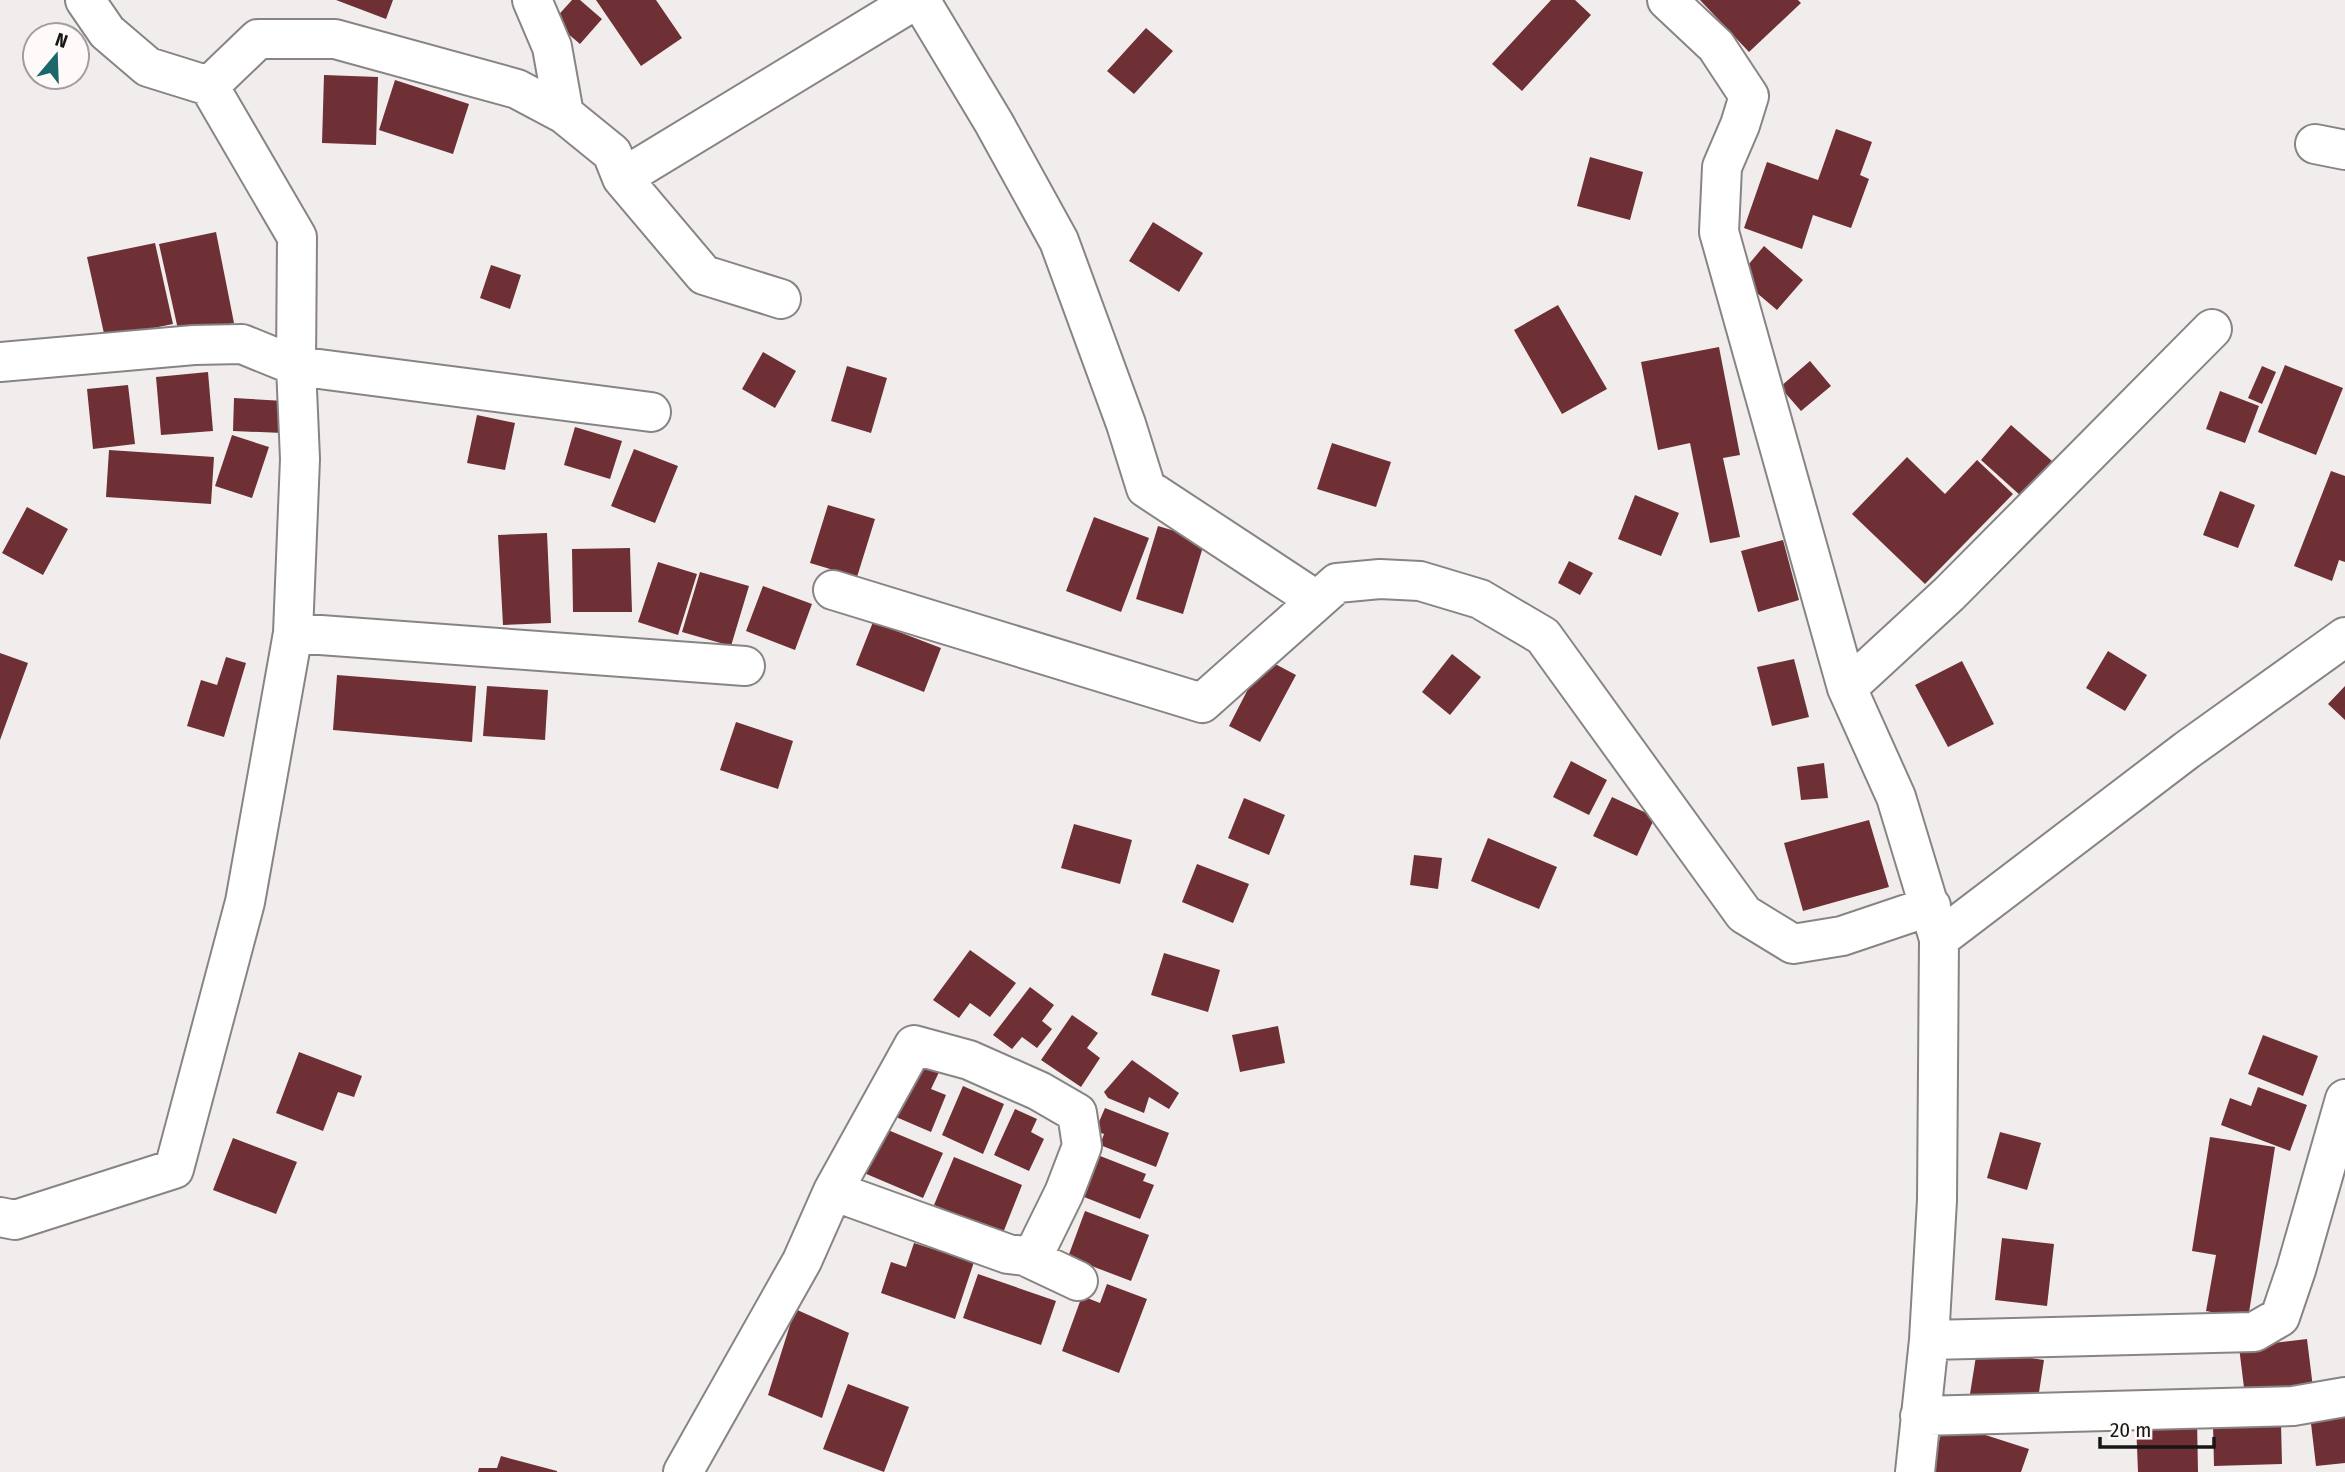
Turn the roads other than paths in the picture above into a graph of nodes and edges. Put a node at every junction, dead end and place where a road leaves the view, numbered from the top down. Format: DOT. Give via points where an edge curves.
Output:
graph roads {
  1 [pos="85,0"];
  2 [pos="532,0"];
  3 [pos="917,0"];
  4 [pos="1667,0"];
  5 [pos="209,86"];
  6 [pos="565,114"];
  7 [pos="622,178"];
  8 [pos="781,299"];
  9 [pos="2212,330"];
  10 [pos="0,362"];
  11 [pos="296,366"];
  12 [pos="651,412"];
  13 [pos="833,590"];
  14 [pos="1316,600"];
  15 [pos="293,633"];
  16 [pos="2345,637"];
  17 [pos="745,666"];
  18 [pos="1847,688"];
  19 [pos="1935,922"];
  20 [pos="2345,1099"];
  21 [pos="833,1191"];
  22 [pos="0,1217"];
  23 [pos="1025,1256"];
  24 [pos="1078,1281"];
  25 [pos="1929,1340"];
  26 [pos="2345,1397"];
  27 [pos="1920,1416"];
  28 [pos="683,1472"];
  29 [pos="1915,1472"];
  1 -- 5 [label="street" via="107,32 148,67"];
  2 -- 6 [label="street" via="552,47"];
  3 -- 7 [label="street"];
  3 -- 14 [label="street" via="994,123 1059,242 1146,488"];
  4 -- 18 [label="street" via="1716,46 1749,96 1722,167 1718,232"];
  5 -- 6 [label="street" via="258,39 335,39 517,89"];
  5 -- 11 [label="street" via="297,237"];
  6 -- 7 [label="street" via="612,153"];
  7 -- 8 [label="street" via="704,275"];
  9 -- 18 [label="street" via="1949,594"];
  10 -- 11 [label="street" via="242,344"];
  11 -- 12 [label="street"];
  11 -- 15 [label="street" via="300,458"];
  13 -- 14 [label="street" via="1202,704"];
  14 -- 19 [label="street" via="1337,583 1420,581 1480,599 1544,636 1744,914 1793,944"];
  15 -- 17 [label="street"];
  15 -- 22 [label="street" via="245,902 174,1169 15,1220"];
  16 -- 19 [label="street"];
  18 -- 19 [label="street" via="1896,797"];
  19 -- 25 [label="street" via="1937,1200"];
  20 -- 25 [label="street" via="2280,1317 2254,1332"];
  21 -- 23 [label="street" via="1007,1254"];
  21 -- 23 [label="street" via="914,1045 969,1060 1077,1113 1082,1146 1035,1252"];
  21 -- 28 [label="street" via="802,1261"];
  23 -- 24 [label="street"];
  25 -- 27 [label="street"];
  26 -- 27 [label="street" via="2293,1406"];
  27 -- 29 [label="street"];
}
